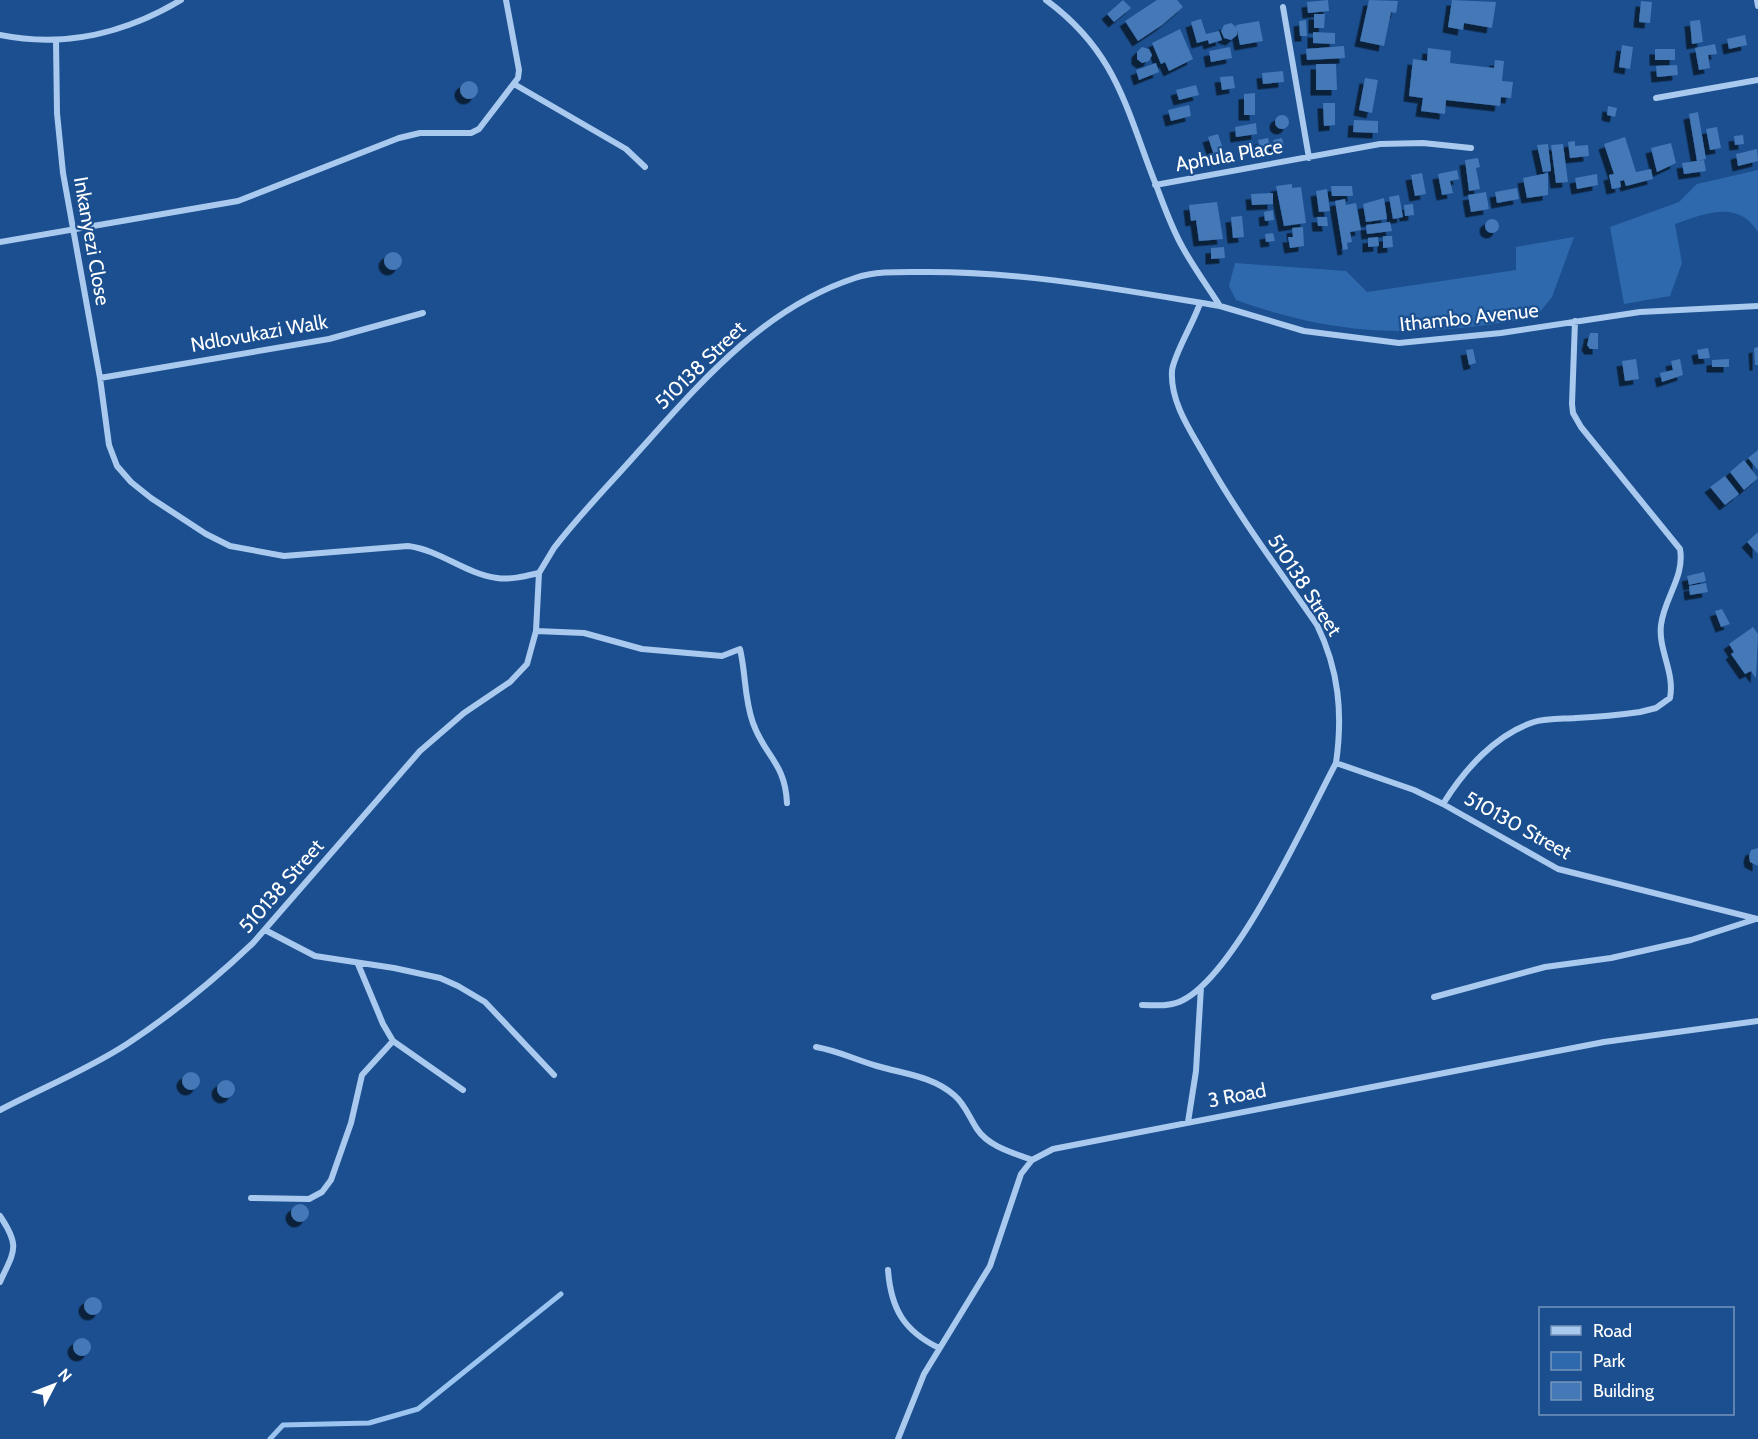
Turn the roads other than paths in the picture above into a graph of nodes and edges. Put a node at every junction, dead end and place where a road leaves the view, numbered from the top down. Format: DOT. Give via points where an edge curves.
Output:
graph roads {
  1 [pos="181,0"];
  2 [pos="506,0"];
  3 [pos="1046,0"];
  4 [pos="1060,0"];
  5 [pos="1757,0"];
  6 [pos="1054,6"];
  7 [pos="1758,6"];
  8 [pos="1283,7"];
  9 [pos="0,35"];
  10 [pos="56,40"];
  11 [pos="1758,80"];
  12 [pos="514,84"];
  13 [pos="1656,98"];
  14 [pos="1471,148"];
  15 [pos="1309,158"];
  16 [pos="645,167"];
  17 [pos="1155,185"];
  18 [pos="73,229"];
  19 [pos="0,242"];
  20 [pos="1200,303"];
  21 [pos="1220,306"];
  22 [pos="1758,306"];
  23 [pos="423,313"];
  24 [pos="1575,321"];
  25 [pos="100,378"];
  26 [pos="539,573"];
  27 [pos="536,631"];
  28 [pos="1336,763"];
  29 [pos="787,803"];
  30 [pos="1443,804"];
  31 [pos="1757,919"];
  32 [pos="265,930"];
  33 [pos="358,964"];
  34 [pos="1202,987"];
  35 [pos="1434,997"];
  36 [pos="1142,1005"];
  37 [pos="1758,1021"];
  38 [pos="393,1041"];
  39 [pos="816,1047"];
  40 [pos="554,1075"];
  41 [pos="463,1090"];
  42 [pos="0,1110"];
  43 [pos="1188,1122"];
  44 [pos="1032,1160"];
  45 [pos="251,1198"];
  46 [pos="0,1216"];
  47 [pos="888,1270"];
  48 [pos="0,1282"];
  49 [pos="939,1348"];
  50 [pos="898,1439"];
  1 -- 10 [label="street" via="132,25"];
  2 -- 12 [label="street" via="519,70"];
  3 -- 6 [label="street"];
  4 -- 6 [label="street"];
  5 -- 7 [label="street"];
  6 -- 17 [label="street" via="1104,58 1118,83"];
  8 -- 15 [label="street, Aphula Place"];
  9 -- 10 [label="street"];
  10 -- 18 [label="street, Inkanyezi Close" via="57,113"];
  11 -- 13 [label="street"];
  12 -- 16 [label="street" via="626,149"];
  12 -- 18 [label="street" via="471,133 420,133 238,201"];
  14 -- 15 [label="street, Aphula Place" via="1380,144"];
  15 -- 17 [label="street, Aphula Place"];
  17 -- 21 [label="street" via="1182,246"];
  18 -- 19 [label="street"];
  18 -- 25 [label="street, Inkanyezi Close"];
  20 -- 21 [label="street, Ithambo Avenue"];
  20 -- 26 [label="street, 510138 Street" via="1060,281 969,273 899,272 856,277 814,295 770,322 725,358 566,533"];
  20 -- 28 [label="street, 510138 Street" via="1172,369 1175,395 1191,434 1230,501 1326,643 1340,701"];
  21 -- 24 [label="street, Ithambo Avenue" via="1304,331 1399,343"];
  22 -- 24 [label="street, Ithambo Avenue" via="1662,310"];
  23 -- 25 [label="street, Ndlovukazi Walk" via="329,339"];
  24 -- 30 [label="street" via="1573,413 1680,549 1680,567 1661,625 1672,679 1670,698 1656,708 1640,712 1536,721 1516,730 1474,764"];
  25 -- 26 [label="street, Inkanyezi Close" via="109,445 117,466 131,482 179,517 230,546 284,556 408,546 497,578"];
  26 -- 27 [label="street, 510138 Street"];
  27 -- 29 [label="street" via="584,633 642,649 718,656 740,649 750,714 762,745 783,773"];
  27 -- 32 [label="street, 510138 Street" via="531,656 520,672 420,751"];
  28 -- 30 [label="street, 510130 Street"];
  28 -- 34 [label="street, 510138 Street" via="1254,917"];
  30 -- 31 [label="street, 510130 Street" via="1558,868"];
  31 -- 35 [label="street" via="1691,940 1611,958 1545,967"];
  32 -- 33 [label="street" via="315,956"];
  32 -- 42 [label="street, 510138 Street" via="228,967 128,1044"];
  33 -- 38 [label="street"];
  33 -- 40 [label="street" via="440,978 474,995"];
  34 -- 36 [label="street, 510138 Street" via="1178,1002"];
  34 -- 43 [label="street"];
  37 -- 43 [label="street, 3 Road" via="1604,1041"];
  38 -- 41 [label="street"];
  38 -- 45 [label="street" via="362,1075 332,1180 322,1192 309,1199"];
  39 -- 44 [label="street" via="908,1072 942,1087 963,1104 984,1137"];
  43 -- 44 [label="street, 3 Road" via="1053,1149"];
  44 -- 49 [label="street" via="1015,1184 990,1266"];
  46 -- 48 [label="street" via="15,1247"];
  47 -- 49 [label="street" via="892,1300 900,1314 919,1338"];
  49 -- 50 [label="street" via="916,1391"];
}
